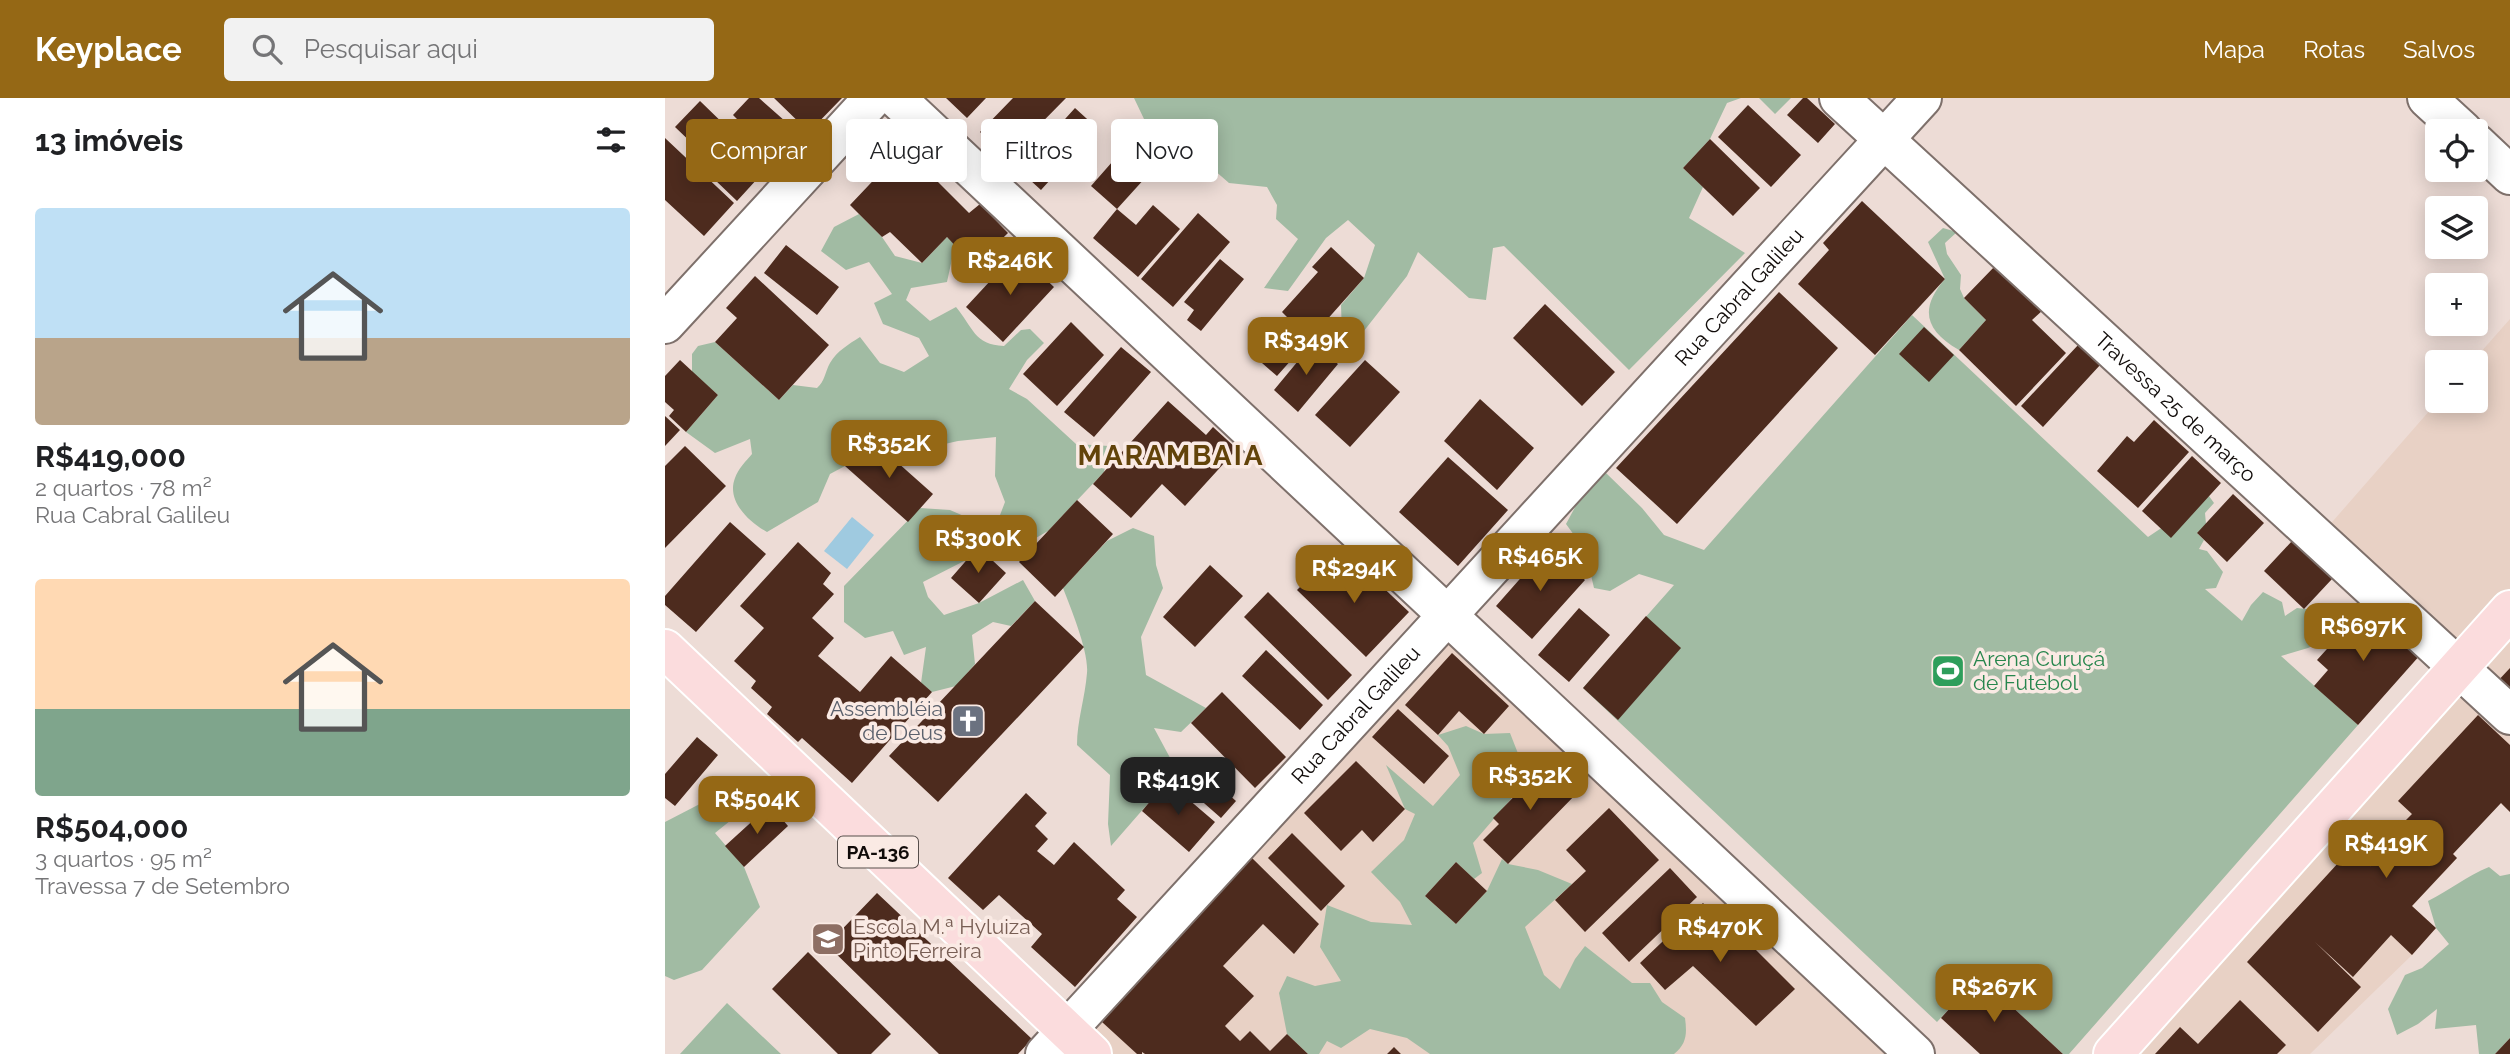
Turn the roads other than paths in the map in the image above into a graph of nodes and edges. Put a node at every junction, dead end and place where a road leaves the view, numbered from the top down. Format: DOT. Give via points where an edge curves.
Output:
graph roads {
  1 [pos="873,98"];
  2 [pos="897,98"];
  3 [pos="1839,98"];
  4 [pos="1922,98"];
  5 [pos="2427,98"];
  6 [pos="2450,119"];
  7 [pos="1884,139"];
  8 [pos="2488,154"];
  9 [pos="2510,175"];
  10 [pos="665,324"];
  11 [pos="2510,610"];
  12 [pos="1448,614"];
  13 [pos="665,649"];
  14 [pos="2459,667"];
  15 [pos="2510,715"];
  16 [pos="1068,1046"];
  17 [pos="1915,1054"];
  18 [pos="2113,1054"];
  1 -- 10 [label="street"];
  2 -- 12 [label="street"];
  3 -- 7 [label="street, Travessa 25 de março"];
  4 -- 7 [label="street, Rua Cabral Galileu"];
  5 -- 6 [label="street"];
  7 -- 12 [label="street, Rua Cabral Galileu"];
  7 -- 14 [label="street, Travessa 25 de março"];
  8 -- 9 [label="street"];
  11 -- 14 [label="main road"];
  12 -- 16 [label="street, Rua Cabral Galileu"];
  12 -- 17 [label="street"];
  13 -- 16 [label="main road, PA-136"];
  14 -- 15 [label="street, Travessa 25 de março"];
  14 -- 18 [label="main road"];
}
